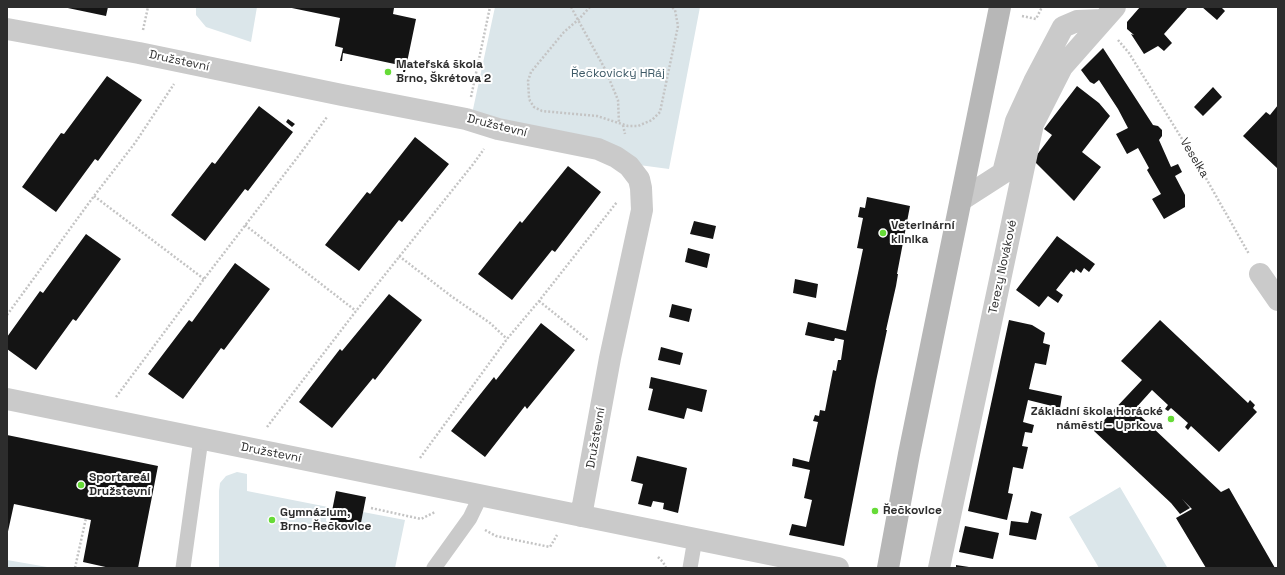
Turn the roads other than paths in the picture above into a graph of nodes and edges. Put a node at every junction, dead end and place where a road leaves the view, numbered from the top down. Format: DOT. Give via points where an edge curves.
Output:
graph roads {
  1 [pos="1000,7"];
  2 [pos="1109,14"];
  3 [pos="1067,16"];
  4 [pos="7,29"];
  5 [pos="961,200"];
  6 [pos="1260,274"];
  7 [pos="1278,300"];
  8 [pos="7,399"];
  9 [pos="201,439"];
  10 [pos="477,503"];
  11 [pos="581,516"];
  12 [pos="696,539"];
  13 [pos="183,568"];
  14 [pos="434,568"];
  15 [pos="690,568"];
  16 [pos="838,568"];
  17 [pos="888,568"];
  18 [pos="939,568"];
  1 -- 5 [label="street"];
  2 -- 3 [label="street" via="1077,21"];
  2 -- 18 [label="street, Terezy Novákové" via="1062,67 1033,124"];
  3 -- 5 [label="street" via="1064,27 1016,121 1003,173"];
  4 -- 11 [label="street, Družstevní" via="466,119 498,129 598,149 616,156 633,170 639,179 642,202"];
  5 -- 17 [label="street"];
  6 -- 7 [label="street"];
  8 -- 9 [label="street, Družstevní"];
  9 -- 10 [label="street, Družstevní"];
  9 -- 13 [label="lane"];
  10 -- 11 [label="street, Družstevní"];
  10 -- 14 [label="lane" via="470,518"];
  11 -- 12 [label="street, Družstevní"];
  12 -- 15 [label="lane"];
  12 -- 16 [label="street, Družstevní"];
}
